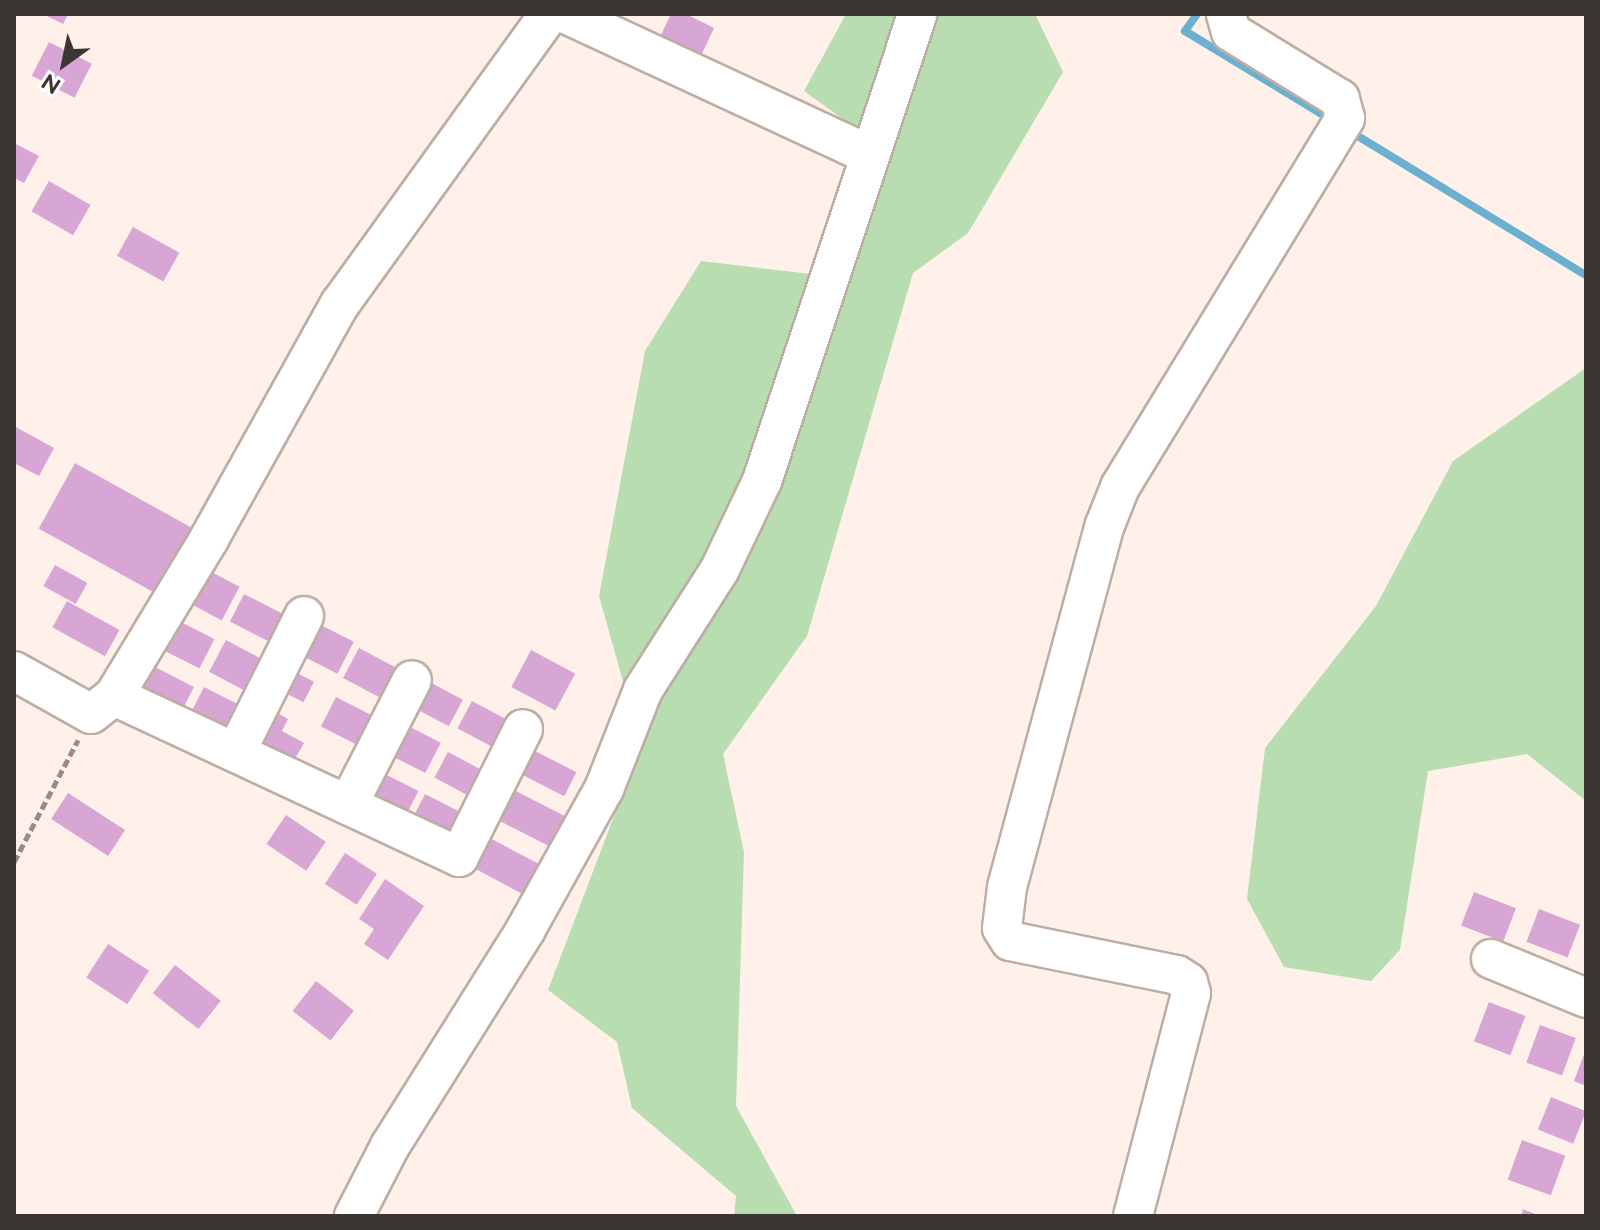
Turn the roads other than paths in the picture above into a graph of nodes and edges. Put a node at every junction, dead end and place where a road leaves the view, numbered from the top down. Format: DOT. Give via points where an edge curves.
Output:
graph roads {
  1 [pos="549,14"];
  2 [pos="566,14"];
  3 [pos="917,14"];
  4 [pos="1226,14"];
  5 [pos="870,155"];
  6 [pos="304,616"];
  7 [pos="14,671"];
  8 [pos="412,680"];
  9 [pos="103,705"];
  10 [pos="523,729"];
  11 [pos="236,752"];
  12 [pos="348,805"];
  13 [pos="1491,959"];
  14 [pos="1586,998"];
  15 [pos="354,1216"];
  16 [pos="1133,1216"];
  1 -- 9 [label="street" via="340,304 209,539"];
  2 -- 5 [label="street"];
  3 -- 5 [label="street"];
  4 -- 16 [label="street" via="1231,32 1340,99 1340,125 1120,487 1105,525 1007,887 1002,928 1010,941 1177,975 1188,982 1191,993"];
  5 -- 15 [label="street" via="762,481 720,569 643,690 604,789 526,929 390,1146"];
  6 -- 11 [label="street"];
  7 -- 9 [label="street"];
  8 -- 12 [label="street"];
  9 -- 11 [label="street"];
  10 -- 12 [label="street" via="459,857"];
  11 -- 12 [label="street"];
  13 -- 14 [label="street"];
}
